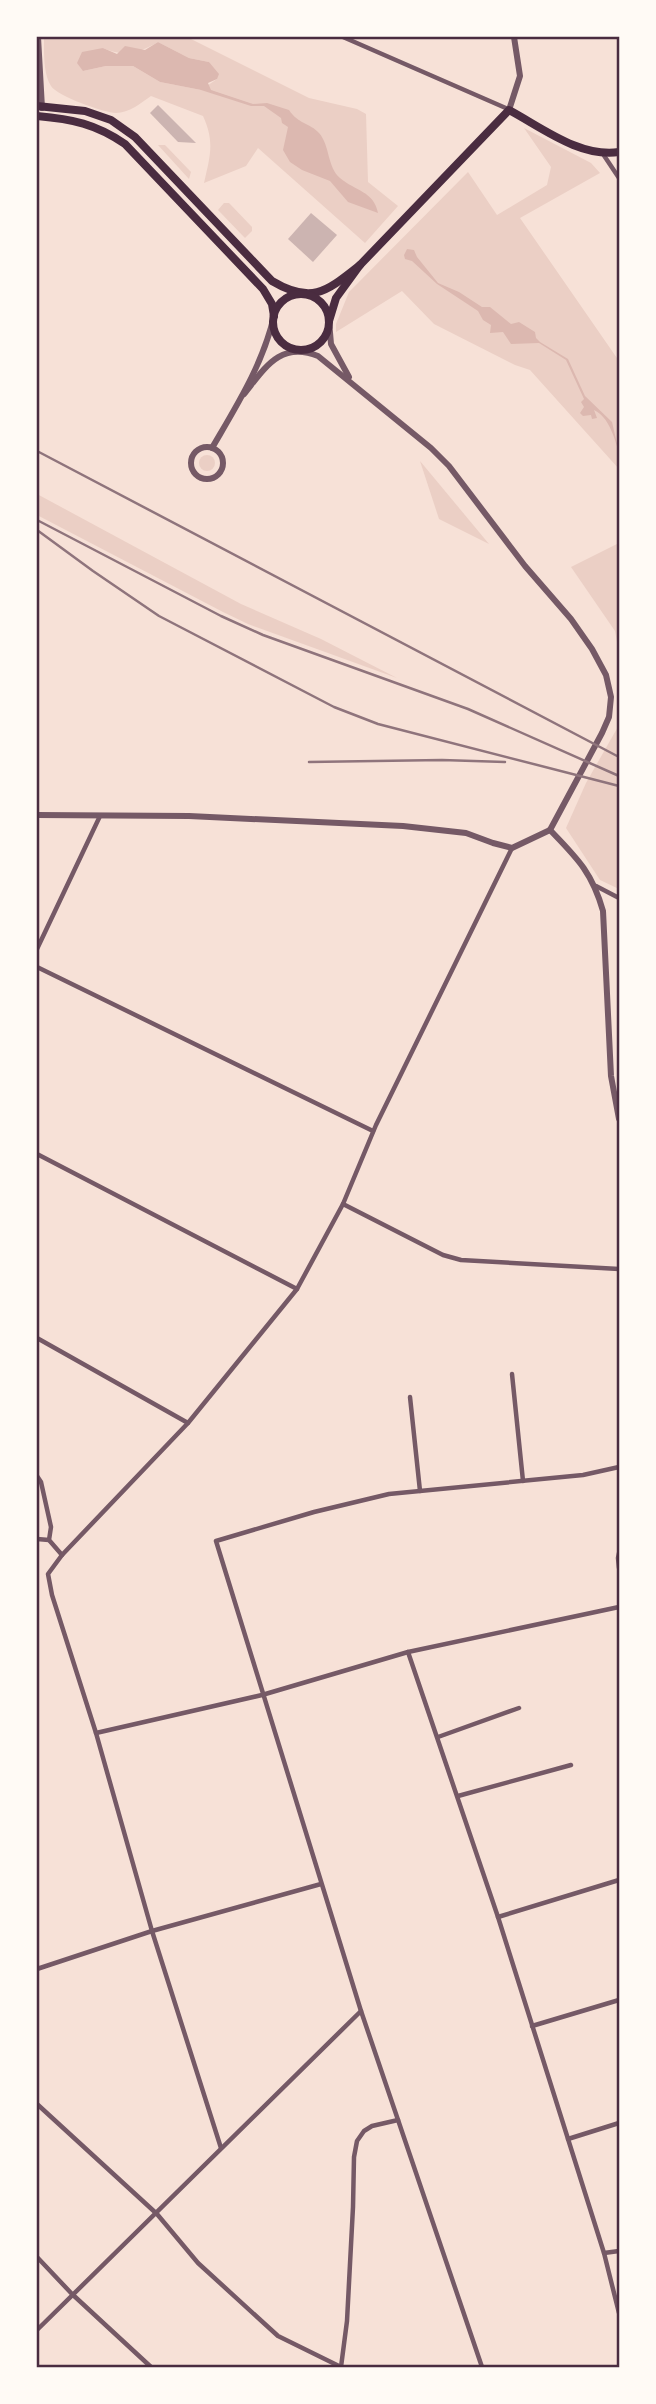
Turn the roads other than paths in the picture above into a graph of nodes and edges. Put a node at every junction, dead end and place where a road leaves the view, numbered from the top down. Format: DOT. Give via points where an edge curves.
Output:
graph roads {
  1 [pos="38,37"];
  2 [pos="343,37"];
  3 [pos="514,37"];
  4 [pos="39,106"];
  5 [pos="509,110"];
  6 [pos="39,117"];
  7 [pos="619,152"];
  8 [pos="602,153"];
  9 [pos="619,178"];
  10 [pos="360,265"];
  11 [pos="300,294"];
  12 [pos="274,316"];
  13 [pos="329,321"];
  14 [pos="303,350"];
  15 [pos="354,385"];
  16 [pos="244,394"];
  17 [pos="212,447"];
  18 [pos="37,815"];
  19 [pos="100,816"];
  20 [pos="551,830"];
  21 [pos="512,848"];
  22 [pos="596,886"];
  23 [pos="619,898"];
  24 [pos="37,949"];
  25 [pos="37,967"];
  26 [pos="619,1119"];
  27 [pos="373,1131"];
  28 [pos="37,1154"];
  29 [pos="343,1204"];
  30 [pos="619,1269"];
  31 [pos="297,1289"];
  32 [pos="37,1338"];
  33 [pos="512,1374"];
  34 [pos="410,1397"];
  35 [pos="188,1423"];
  36 [pos="619,1467"];
  37 [pos="37,1476"];
  38 [pos="523,1481"];
  39 [pos="420,1491"];
  40 [pos="37,1539"];
  41 [pos="50,1540"];
  42 [pos="619,1553"];
  43 [pos="62,1555"];
  44 [pos="619,1568"];
  45 [pos="619,1606"];
  46 [pos="408,1652"];
  47 [pos="262,1695"];
  48 [pos="519,1708"];
  49 [pos="96,1733"];
  50 [pos="438,1737"];
  51 [pos="570,1765"];
  52 [pos="458,1796"];
  53 [pos="619,1880"];
  54 [pos="321,1884"];
  55 [pos="498,1917"];
  56 [pos="152,1931"];
  57 [pos="37,1969"];
  58 [pos="619,2000"];
  59 [pos="362,2011"];
  60 [pos="532,2026"];
  61 [pos="37,2104"];
  62 [pos="398,2120"];
  63 [pos="619,2123"];
  64 [pos="568,2139"];
  65 [pos="220,2148"];
  66 [pos="157,2214"];
  67 [pos="619,2251"];
  68 [pos="604,2253"];
  69 [pos="37,2257"];
  70 [pos="72,2294"];
  71 [pos="619,2305"];
  72 [pos="619,2312"];
  73 [pos="37,2330"];
  74 [pos="151,2367"];
  75 [pos="341,2367"];
  76 [pos="482,2367"];
  1 -- 4 [label="street"];
  2 -- 5 [label="street"];
  3 -- 5 [label="street" via="520,76"];
  4 -- 6 [label="street"];
  4 -- 11 [label="main road" via="85,111 111,120 135,137 272,281"];
  5 -- 8 [label="main road" via="587,151"];
  5 -- 10 [label="main road"];
  6 -- 12 [label="main road" via="81,122 105,130 125,144 263,289"];
  7 -- 8 [label="main road"];
  8 -- 9 [label="street"];
  10 -- 11 [label="main road" via="330,286"];
  10 -- 13 [label="main road" via="336,298"];
  11 -- 12 [label="main road" via="283,301"];
  11 -- 13 [label="main road" via="320,302"];
  12 -- 14 [label="main road" via="278,338 288,347"];
  12 -- 16 [label="street"];
  13 -- 14 [label="main road" via="320,342"];
  13 -- 15 [label="street" via="331,344"];
  14 -- 15 [label="street" via="318,356"];
  14 -- 16 [label="street" via="279,356"];
  15 -- 20 [label="street" via="449,466 571,619 606,675 609,717"];
  16 -- 17 [label="street"];
  17 -- 17 [label="street" via="200,448 193,455 191,465 200,477 214,477 221,470 222,458"];
  18 -- 19 [label="street"];
  19 -- 21 [label="street" via="431,828 466,833"];
  19 -- 24 [label="street"];
  20 -- 21 [label="street"];
  20 -- 22 [label="street"];
  21 -- 27 [label="street"];
  22 -- 23 [label="street"];
  22 -- 26 [label="street" via="603,911 611,1076"];
  25 -- 27 [label="street"];
  27 -- 29 [label="street"];
  28 -- 31 [label="street"];
  29 -- 30 [label="street" via="461,1260"];
  29 -- 31 [label="street"];
  31 -- 35 [label="street"];
  32 -- 35 [label="street"];
  33 -- 38 [label="street"];
  34 -- 39 [label="street"];
  35 -- 43 [label="street"];
  36 -- 38 [label="street"];
  37 -- 41 [label="street" via="51,1527"];
  38 -- 39 [label="street"];
  39 -- 47 [label="street" via="314,1512 216,1541"];
  40 -- 41 [label="street"];
  41 -- 43 [label="street"];
  42 -- 44 [label="street"];
  43 -- 49 [label="street" via="48,1574 51,1595"];
  45 -- 46 [label="street"];
  46 -- 47 [label="street"];
  46 -- 50 [label="street"];
  47 -- 49 [label="street"];
  47 -- 54 [label="street"];
  48 -- 50 [label="street"];
  49 -- 56 [label="street"];
  50 -- 52 [label="street"];
  51 -- 52 [label="street"];
  52 -- 55 [label="street"];
  53 -- 55 [label="street"];
  54 -- 56 [label="street"];
  54 -- 59 [label="street"];
  55 -- 60 [label="street"];
  56 -- 57 [label="street"];
  56 -- 65 [label="street"];
  58 -- 60 [label="street"];
  59 -- 62 [label="street"];
  59 -- 65 [label="street"];
  60 -- 64 [label="street"];
  61 -- 66 [label="street"];
  62 -- 75 [label="street" via="364,2130 357,2141"];
  62 -- 76 [label="street"];
  63 -- 64 [label="street"];
  64 -- 68 [label="street"];
  65 -- 66 [label="street"];
  66 -- 70 [label="street"];
  66 -- 75 [label="street" via="198,2263 278,2336"];
  67 -- 68 [label="street"];
  68 -- 71 [label="street"];
  69 -- 70 [label="street"];
  70 -- 73 [label="street"];
  70 -- 74 [label="street"];
  71 -- 72 [label="street"];
}
